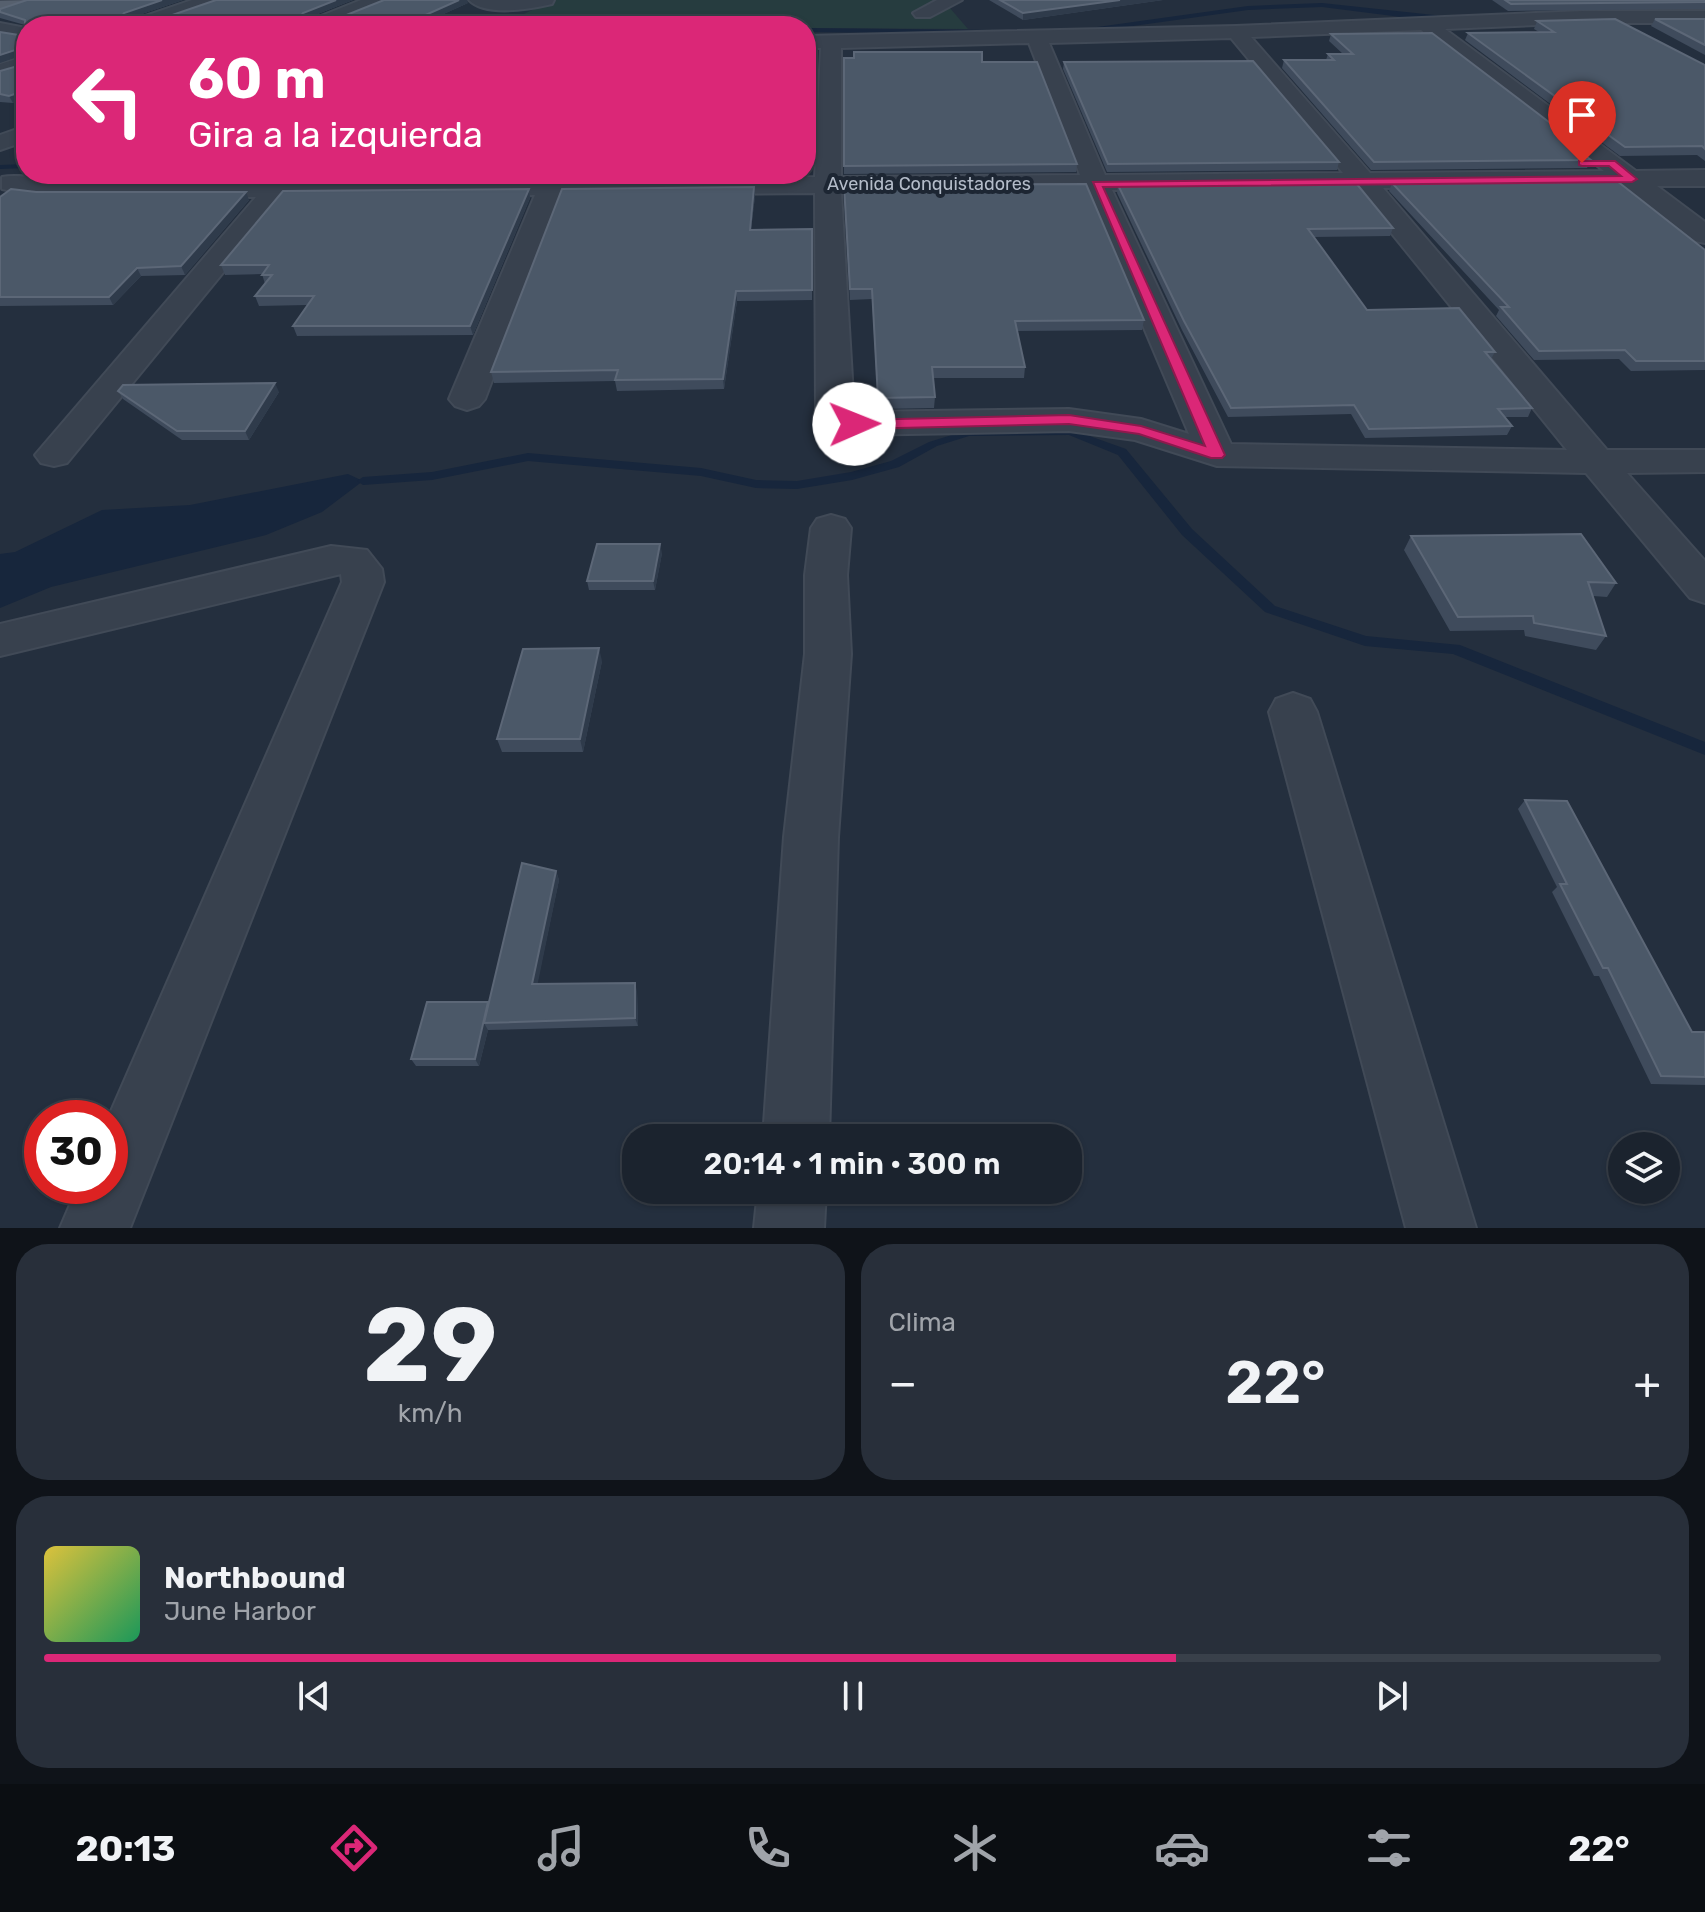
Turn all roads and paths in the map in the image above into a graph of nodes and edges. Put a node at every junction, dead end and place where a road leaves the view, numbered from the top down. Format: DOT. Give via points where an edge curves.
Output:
graph roads {
  1 [pos="210,0"];
  2 [pos="377,0"];
  3 [pos="478,0"];
  4 [pos="545,0"];
  5 [pos="953,0"];
  6 [pos="1456,0"];
  7 [pos="1684,0"];
  8 [pos="1382,6"];
  9 [pos="1480,12"];
  10 [pos="923,13"];
  11 [pos="164,16"];
  12 [pos="338,16"];
  13 [pos="1705,17"];
  14 [pos="1618,18"];
  15 [pos="1426,24"];
  16 [pos="1236,32"];
  17 [pos="1037,37"];
  18 [pos="1655,39"];
  19 [pos="818,42"];
  20 [pos="1705,163"];
  21 [pos="1622,171"];
  22 [pos="1359,173"];
  23 [pos="821,175"];
  24 [pos="1093,176"];
  25 [pos="1705,178"];
  26 [pos="176,184"];
  27 [pos="282,184"];
  28 [pos="553,184"];
  29 [pos="4,186"];
  30 [pos="1705,235"];
  31 [pos="467,399"];
  32 [pos="54,455"];
  33 [pos="1217,455"];
  34 [pos="1705,461"];
  35 [pos="1595,462"];
  36 [pos="831,528"];
  37 [pos="1705,588"];
  38 [pos="0,640"];
  39 [pos="1293,712"];
  40 [pos="797,1124"];
  41 [pos="791,1204"];
  42 [pos="95,1228"];
  43 [pos="789,1228"];
  44 [pos="1441,1228"];
  1 -- 11 [label="street"];
  2 -- 12 [label="street"];
  3 -- 4 [label="street" via="521,6"];
  5 -- 10 [label="street"];
  6 -- 9 [label="street"];
  7 -- 9 [label="street"];
  8 -- 9 [label="street"];
  13 -- 14 [label="street"];
  14 -- 15 [label="street"];
  14 -- 18 [label="street"];
  15 -- 16 [label="street"];
  15 -- 21 [label="street"];
  16 -- 17 [label="street"];
  16 -- 22 [label="street"];
  17 -- 19 [label="street"];
  17 -- 24 [label="street"];
  19 -- 23 [label="street"];
  20 -- 21 [label="street, Avenida Conquistadores"];
  21 -- 22 [label="street, Avenida Conquistadores"];
  21 -- 25 [label="street, Avenida Conquistadores"];
  21 -- 30 [label="street"];
  22 -- 24 [label="street, Avenida Conquistadores"];
  22 -- 35 [label="street"];
  23 -- 24 [label="street, Avenida Conquistadores"];
  23 -- 33 [label="street" via="834,412 841,420 1069,420 1141,430"];
  24 -- 33 [label="street"];
  26 -- 29 [label="street, Avenida Conquistadores"];
  27 -- 32 [label="street"];
  28 -- 31 [label="street"];
  33 -- 35 [label="street"];
  34 -- 35 [label="street"];
  35 -- 37 [label="street"];
  36 -- 40 [label="street" via="828,654 811,837"];
  38 -- 42 [label="street" via="331,560 352,560 361,569 363,582"];
  39 -- 44 [label="street"];
  41 -- 43 [label="street"];
}
